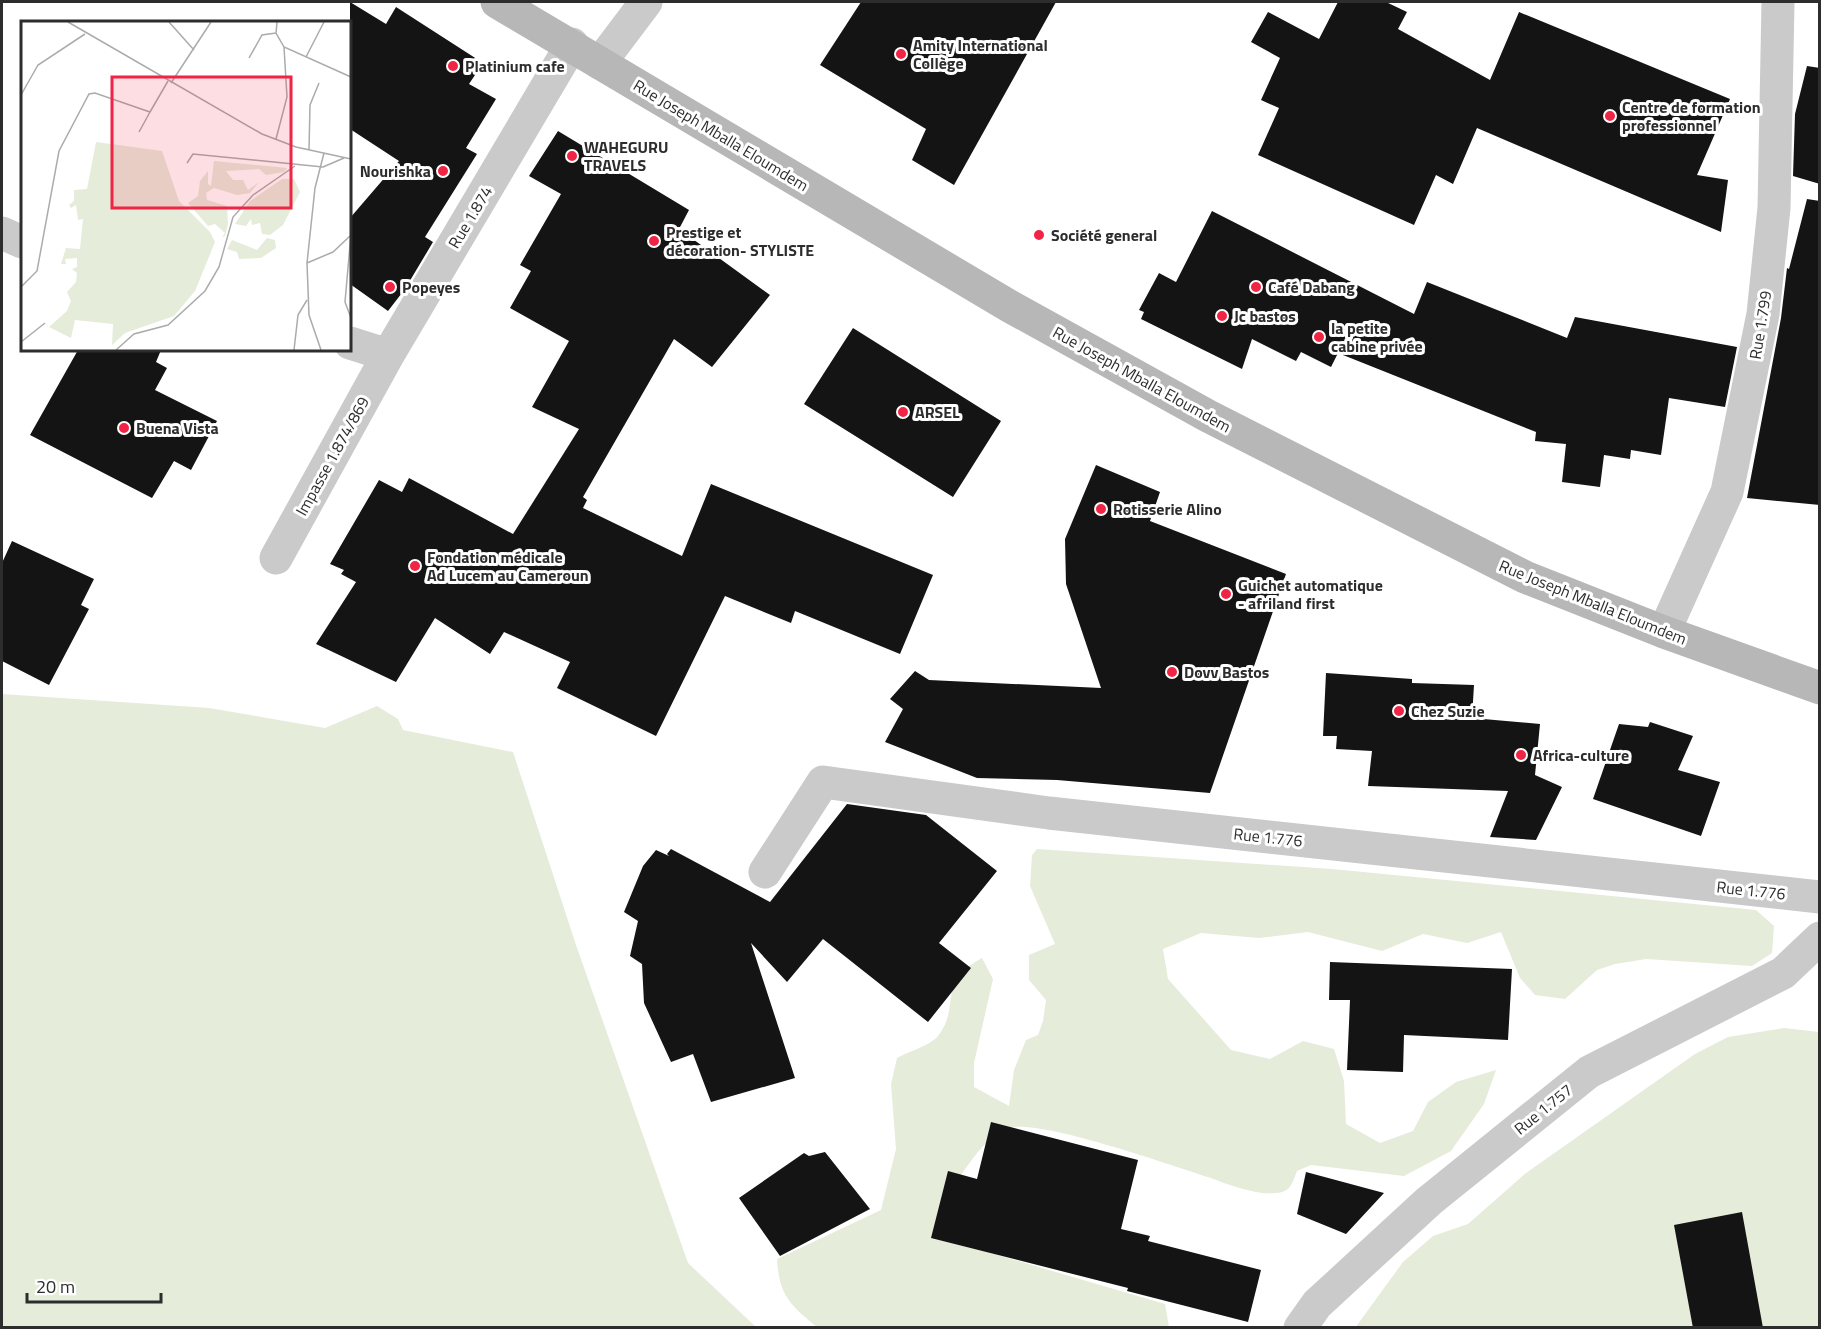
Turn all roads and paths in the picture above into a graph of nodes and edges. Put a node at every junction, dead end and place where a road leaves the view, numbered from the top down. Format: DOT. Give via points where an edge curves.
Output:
graph roads {
  1 [pos="497,2"];
  2 [pos="646,2"];
  3 [pos="1778,2"];
  4 [pos="573,44"];
  5 [pos="600,63"];
  6 [pos="2,233"];
  7 [pos="21,242"];
  8 [pos="351,343"];
  9 [pos="388,355"];
  10 [pos="276,558"];
  11 [pos="1664,632"];
  12 [pos="1820,688"];
  13 [pos="765,872"];
  14 [pos="1820,897"];
  15 [pos="1820,938"];
  16 [pos="1299,1328"];
  1 -- 4 [label="main road, Rue Joseph Mballa Eloumdem"];
  2 -- 5 [label="street"];
  3 -- 11 [label="street, Rue 1.799" via="1774,208 1763,314 1728,492"];
  4 -- 5 [label="main road, Rue Joseph Mballa Eloumdem"];
  4 -- 9 [label="street, Rue 1.874"];
  5 -- 11 [label="main road, Rue Joseph Mballa Eloumdem" via="1011,307 1208,416 1526,577"];
  6 -- 7 [label="street"];
  8 -- 9 [label="street"];
  9 -- 10 [label="street, Impasse 1.874/869"];
  11 -- 12 [label="main road, Rue Joseph Mballa Eloumdem"];
  13 -- 14 [label="street, Rue 1.776" via="823,782 1049,813"];
  15 -- 16 [label="street, Rue 1.757" via="1783,973 1589,1072 1429,1201 1317,1304"];
}
